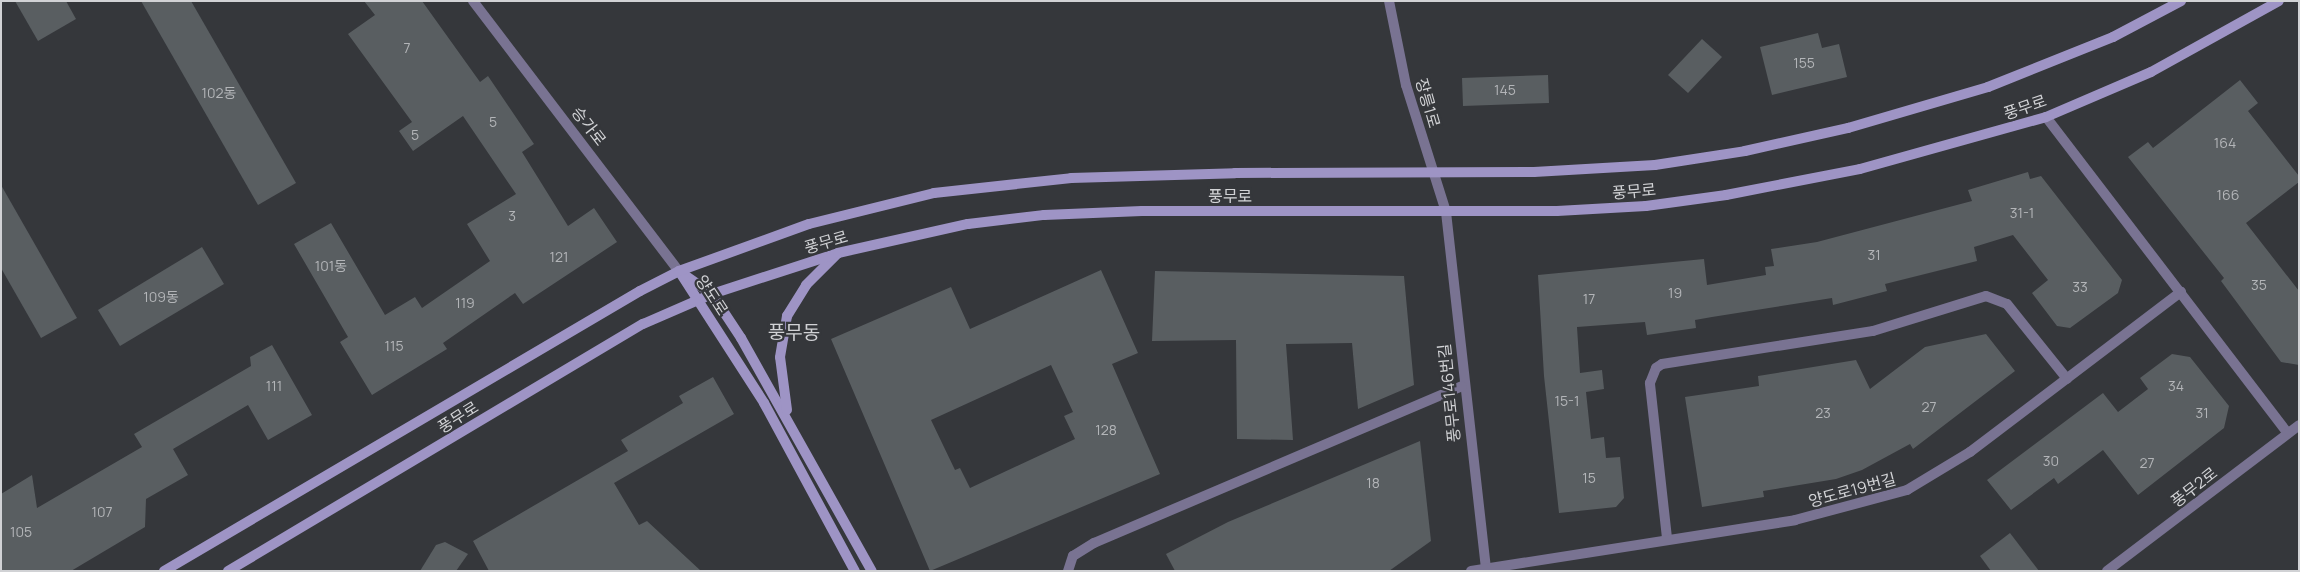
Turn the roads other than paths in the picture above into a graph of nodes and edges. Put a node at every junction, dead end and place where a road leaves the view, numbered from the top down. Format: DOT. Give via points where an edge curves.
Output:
graph roads {
  1 [pos="473,1"];
  2 [pos="1389,1"];
  3 [pos="2181,1"];
  4 [pos="2279,1"];
  5 [pos="2046,117"];
  6 [pos="1433,174"];
  7 [pos="1446,212"];
  8 [pos="838,253"];
  9 [pos="679,270"];
  10 [pos="2181,292"];
  11 [pos="712,294"];
  12 [pos="696,300"];
  13 [pos="2067,379"];
  14 [pos="1462,386"];
  15 [pos="788,418"];
  16 [pos="2299,425"];
  17 [pos="2288,433"];
  18 [pos="1667,538"];
  19 [pos="1485,569"];
  20 [pos="164,571"];
  21 [pos="228,571"];
  22 [pos="855,571"];
  23 [pos="872,571"];
  24 [pos="1068,571"];
  25 [pos="1471,571"];
  26 [pos="2107,571"];
  1 -- 9 [label="street, 승가로"];
  2 -- 6 [label="street, 장릉1로" via="1406,85"];
  3 -- 6 [label="street, 풍무로" via="2113,37 2027,73 1848,128 1744,151 1655,165"];
  4 -- 5 [label="street, 풍무로" via="2151,72"];
  5 -- 7 [label="street, 풍무로" via="1860,169 1726,195 1636,207"];
  5 -- 10 [label="street"];
  6 -- 7 [label="street, 장릉1로"];
  6 -- 9 [label="street, 풍무로" via="1235,173 1006,183 876,206 809,224"];
  7 -- 8 [label="street, 풍무로" via="1044,215 968,224"];
  7 -- 14 [label="street, 풍무로146번길"];
  8 -- 11 [label="street, 풍무로"];
  8 -- 15 [label="street" via="806,285 787,316 780,357"];
  9 -- 11 [label="street, 양도로"];
  9 -- 12 [label="street, 양도로"];
  9 -- 20 [label="street, 풍무로"];
  10 -- 13 [label="street, 양도로19번길"];
  10 -- 17 [label="street"];
  11 -- 12 [label="street, 풍무로"];
  11 -- 15 [label="street, 양도로"];
  12 -- 21 [label="street, 풍무로" via="597,350 319,520"];
  12 -- 22 [label="street, 양도로" via="764,403"];
  13 -- 18 [label="street, 양도로19번길" via="1970,452 1908,490 1795,520"];
  13 -- 18 [label="street" via="2007,304 1986,296 1873,331 1662,364 1656,368 1650,383"];
  14 -- 19 [label="street, 풍무로146번길"];
  14 -- 24 [label="street" via="1094,543 1073,556"];
  15 -- 23 [label="street, 양도로"];
  16 -- 17 [label="street, 풍무2로"];
  17 -- 26 [label="street, 풍무2로"];
  18 -- 19 [label="street, 양도로19번길"];
  19 -- 25 [label="street, 양도로19번길"];
}
